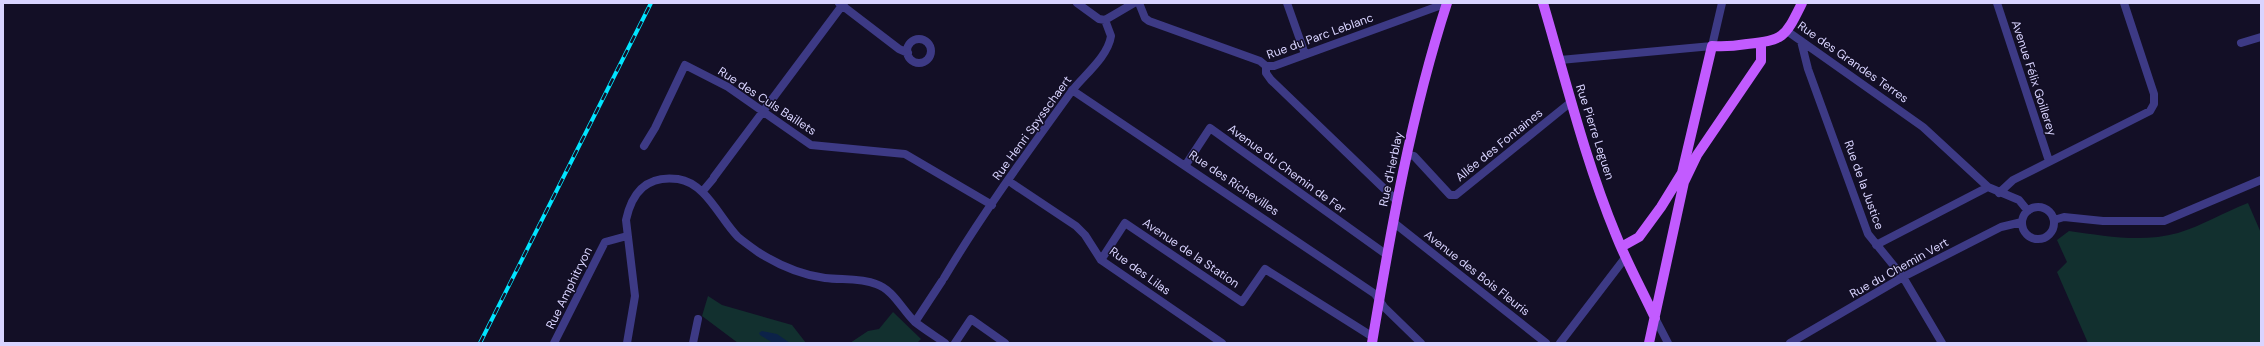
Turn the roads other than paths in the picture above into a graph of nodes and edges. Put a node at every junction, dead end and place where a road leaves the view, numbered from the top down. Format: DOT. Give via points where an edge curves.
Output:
graph roads {
  1 [pos="1077,3"];
  2 [pos="1134,3"];
  3 [pos="1139,3"];
  4 [pos="1288,3"];
  5 [pos="1447,3"];
  6 [pos="1543,3"];
  7 [pos="1722,3"];
  8 [pos="1802,3"];
  9 [pos="1997,3"];
  10 [pos="2124,3"];
  11 [pos="842,4"];
  12 [pos="1105,20"];
  13 [pos="1787,30"];
  14 [pos="2261,37"];
  15 [pos="1801,41"];
  16 [pos="1761,43"];
  17 [pos="2241,43"];
  18 [pos="1712,46"];
  19 [pos="908,52"];
  20 [pos="1818,52"];
  21 [pos="1304,54"];
  22 [pos="1560,60"];
  23 [pos="1806,61"];
  24 [pos="1266,66"];
  25 [pos="1072,90"];
  26 [pos="1571,102"];
  27 [pos="763,112"];
  28 [pos="644,146"];
  29 [pos="1693,152"];
  30 [pos="1406,155"];
  31 [pos="2049,161"];
  32 [pos="1185,166"];
  33 [pos="1685,172"];
  34 [pos="2261,180"];
  35 [pos="1013,184"];
  36 [pos="1988,187"];
  37 [pos="702,192"];
  38 [pos="1999,193"];
  39 [pos="1398,202"];
  40 [pos="1678,203"];
  41 [pos="992,205"];
  42 [pos="1661,207"];
  43 [pos="2028,211"];
  44 [pos="2054,220"];
  45 [pos="1393,222"];
  46 [pos="2022,222"];
  47 [pos="627,236"];
  48 [pos="1876,245"];
  49 [pos="1621,247"];
  50 [pos="1387,255"];
  51 [pos="1101,260"];
  52 [pos="1627,262"];
  53 [pos="1903,277"];
  54 [pos="1379,300"];
  55 [pos="1655,318"];
  56 [pos="698,319"];
  57 [pos="915,322"];
  58 [pos="1372,340"];
  59 [pos="554,343"];
  60 [pos="627,343"];
  61 [pos="693,343"];
  62 [pos="945,343"];
  63 [pos="955,343"];
  64 [pos="1005,343"];
  65 [pos="1222,343"];
  66 [pos="1421,343"];
  67 [pos="1546,343"];
  68 [pos="1560,343"];
  69 [pos="1649,343"];
  70 [pos="1668,343"];
  71 [pos="1790,343"];
  72 [pos="1942,343"];
  1 -- 12 [label="street" via="1099,20"];
  2 -- 12 [label="street"];
  3 -- 24 [label="street" via="1145,18 1149,21 1260,61"];
  4 -- 21 [label="street"];
  5 -- 21 [label="street, Rue du Parc Leblanc"];
  5 -- 30 [label="main road, Rue d'Herblay"];
  6 -- 22 [label="main road, Rue Pierre Leguen"];
  7 -- 18 [label="street"];
  8 -- 13 [label="main road"];
  9 -- 31 [label="street, Avenue Félix Goillerey"];
  10 -- 31 [label="street" via="2154,94 2154,104 2150,111 2141,117"];
  11 -- 19 [label="street" via="899,48"];
  11 -- 27 [label="street"];
  12 -- 25 [label="street, Rue Henri Spysschaert" via="1111,36 1110,42"];
  13 -- 15 [label="street, Rue des Grandes Terres"];
  13 -- 16 [label="main road, Rue des Grandes Terres" via="1775,40"];
  14 -- 17 [label="street"];
  15 -- 20 [label="street, Rue des Grandes Terres"];
  15 -- 23 [label="street, Rue de la Justice"];
  16 -- 18 [label="main road, Rue des Grandes Terres"];
  16 -- 29 [label="main road" via="1761,61"];
  18 -- 22 [label="street, Rue des Grandes Terres"];
  18 -- 29 [label="main road"];
  20 -- 23 [label="street"];
  20 -- 36 [label="street, Rue des Grandes Terres" via="1924,127"];
  21 -- 24 [label="street, Rue du Parc Leblanc" via="1274,66"];
  22 -- 26 [label="main road, Rue Pierre Leguen"];
  23 -- 48 [label="street, Rue de la Justice" via="1868,234"];
  24 -- 39 [label="street, Rue du Parc Leblanc" via="1270,80"];
  25 -- 32 [label="street, Rue des Richevilles"];
  25 -- 41 [label="street, Rue Henri Spysschaert"];
  26 -- 30 [label="street, Allée des Fontaines" via="1456,195 1450,195 1414,156"];
  26 -- 49 [label="main road, Rue Pierre Leguen" via="1606,210"];
  27 -- 28 [label="street, Rue des Culs Baillets" via="728,87 685,66"];
  27 -- 37 [label="street"];
  27 -- 41 [label="street, Rue des Culs Baillets" via="811,144 905,154"];
  29 -- 33 [label="main road"];
  30 -- 39 [label="main road, Rue d'Herblay"];
  31 -- 38 [label="street" via="2014,180"];
  32 -- 50 [label="street, Avenue du Chemin de Fer" via="1210,128"];
  32 -- 54 [label="street, Rue des Richevilles" via="1375,294"];
  33 -- 40 [label="main road"];
  33 -- 42 [label="main road"];
  34 -- 44 [label="street" via="2164,221 2103,221 2064,217"];
  35 -- 51 [label="street, Rue des Lilas" via="1076,226"];
  36 -- 38 [label="street, Rue des Grandes Terres"];
  36 -- 48 [label="street"];
  37 -- 47 [label="street" via="680,179 664,178 650,183 632,197 626,220"];
  37 -- 57 [label="street" via="738,237 776,263 823,278 878,284 892,294"];
  38 -- 43 [label="street, Rue des Grandes Terres" via="2019,200"];
  39 -- 45 [label="main road, Rue d'Herblay"];
  40 -- 42 [label="main road" via="1670,202"];
  40 -- 55 [label="main road"];
  41 -- 57 [label="street, Rue Henri Spysschaert"];
  42 -- 49 [label="main road" via="1639,237"];
  43 -- 44 [label="street" via="2036,207 2045,209"];
  43 -- 46 [label="street"];
  44 -- 46 [label="street" via="2049,235 2039,239 2026,232"];
  45 -- 50 [label="main road, Rue d'Herblay"];
  45 -- 67 [label="street, Avenue des Bois Fleuris"];
  46 -- 53 [label="street, Rue du Chemin Vert" via="2000,227"];
  47 -- 59 [label="street, Rue Amphitryon" via="605,242"];
  47 -- 60 [label="street" via="635,296"];
  48 -- 53 [label="street, Rue de la Justice"];
  49 -- 52 [label="main road, Rue Pierre Leguen"];
  50 -- 54 [label="main road, Rue d'Herblay"];
  51 -- 58 [label="street, Avenue de la Station" via="1125,223 1242,302 1265,270"];
  51 -- 65 [label="street, Rue des Lilas"];
  52 -- 55 [label="main road, Rue Pierre Leguen"];
  52 -- 68 [label="street"];
  53 -- 71 [label="street, Rue du Chemin Vert"];
  53 -- 72 [label="street, Rue de la Justice"];
  54 -- 58 [label="main road, Rue d'Herblay"];
  54 -- 66 [label="street, Rue des Richevilles"];
  55 -- 69 [label="main road"];
  55 -- 70 [label="street"];
  56 -- 61 [label="street"];
  57 -- 62 [label="street"];
  63 -- 64 [label="street" via="970,319"];
}
